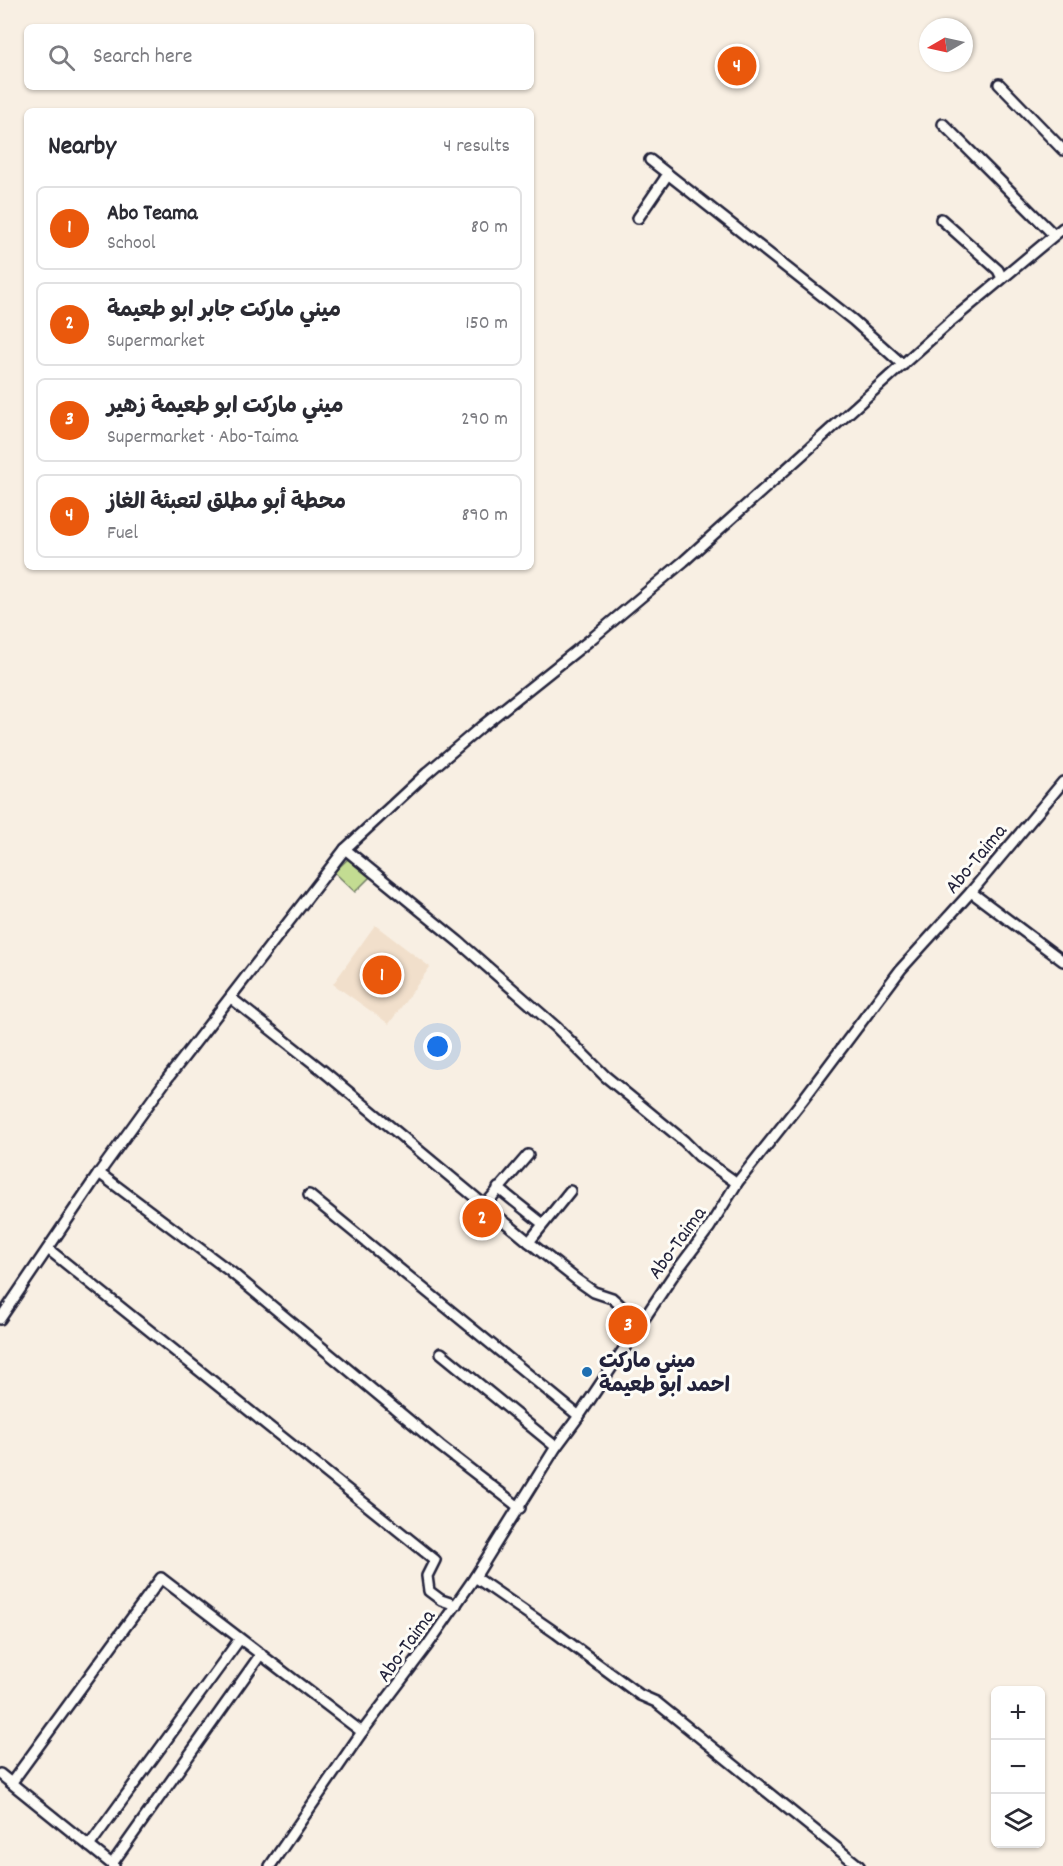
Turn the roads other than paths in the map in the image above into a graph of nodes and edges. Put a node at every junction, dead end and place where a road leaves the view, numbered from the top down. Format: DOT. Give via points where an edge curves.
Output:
graph roads {
  1 [pos="999,84"];
  2 [pos="944,124"];
  3 [pos="1063,150"];
  4 [pos="650,160"];
  5 [pos="668,174"];
  6 [pos="638,218"];
  7 [pos="941,219"];
  8 [pos="1063,228"];
  9 [pos="1054,235"];
  10 [pos="1002,278"];
  11 [pos="903,365"];
  12 [pos="1063,782"];
  13 [pos="345,849"];
  14 [pos="971,892"];
  15 [pos="1063,962"];
  16 [pos="231,998"];
  17 [pos="528,1155"];
  18 [pos="99,1173"];
  19 [pos="737,1183"];
  20 [pos="498,1188"];
  21 [pos="570,1191"];
  22 [pos="309,1195"];
  23 [pos="484,1205"];
  24 [pos="543,1224"];
  25 [pos="529,1242"];
  26 [pos="48,1249"];
  27 [pos="0,1319"];
  28 [pos="640,1323"];
  29 [pos="441,1353"];
  30 [pos="579,1416"];
  31 [pos="556,1447"];
  32 [pos="520,1508"];
  33 [pos="475,1577"];
  34 [pos="456,1605"];
  35 [pos="239,1640"];
  36 [pos="261,1654"];
  37 [pos="362,1732"];
  38 [pos="0,1774"];
  39 [pos="12,1782"];
  40 [pos="89,1846"];
  41 [pos="113,1865"];
  42 [pos="270,1866"];
  43 [pos="859,1866"];
  1 -- 3 [label="street"];
  2 -- 9 [label="street"];
  4 -- 5 [label="street"];
  5 -- 6 [label="street"];
  5 -- 11 [label="street" via="853,320"];
  7 -- 10 [label="street"];
  8 -- 9 [label="street"];
  9 -- 10 [label="street"];
  10 -- 11 [label="street"];
  11 -- 13 [label="street" via="684,561 481,727"];
  12 -- 14 [label="street, Abo-Taima"];
  13 -- 16 [label="street"];
  13 -- 19 [label="street" via="511,987 605,1077"];
  14 -- 15 [label="street"];
  14 -- 19 [label="street, Abo-Taima" via="901,969"];
  16 -- 18 [label="street"];
  16 -- 23 [label="street"];
  17 -- 20 [label="street"];
  18 -- 26 [label="street"];
  18 -- 32 [label="street" via="231,1272"];
  19 -- 28 [label="street, Abo-Taima"];
  20 -- 23 [label="street"];
  20 -- 24 [label="street"];
  21 -- 24 [label="street"];
  22 -- 30 [label="street"];
  23 -- 25 [label="street"];
  24 -- 25 [label="street"];
  25 -- 28 [label="street"];
  26 -- 27 [label="street"];
  26 -- 34 [label="street" via="435,1560 428,1576 429,1591"];
  28 -- 30 [label="street, Abo-Taima"];
  29 -- 31 [label="street"];
  30 -- 31 [label="street, Abo-Taima"];
  31 -- 32 [label="street, Abo-Taima"];
  32 -- 33 [label="street, Abo-Taima"];
  33 -- 34 [label="street, Abo-Taima"];
  33 -- 43 [label="street" via="640,1695 656,1702"];
  34 -- 37 [label="street, Abo-Taima"];
  35 -- 36 [label="street"];
  35 -- 39 [label="street" via="161,1578"];
  35 -- 40 [label="street"];
  36 -- 37 [label="street"];
  36 -- 41 [label="street"];
  37 -- 42 [label="street, Abo-Taima"];
  38 -- 39 [label="street"];
  39 -- 40 [label="street"];
  40 -- 41 [label="street"];
}
